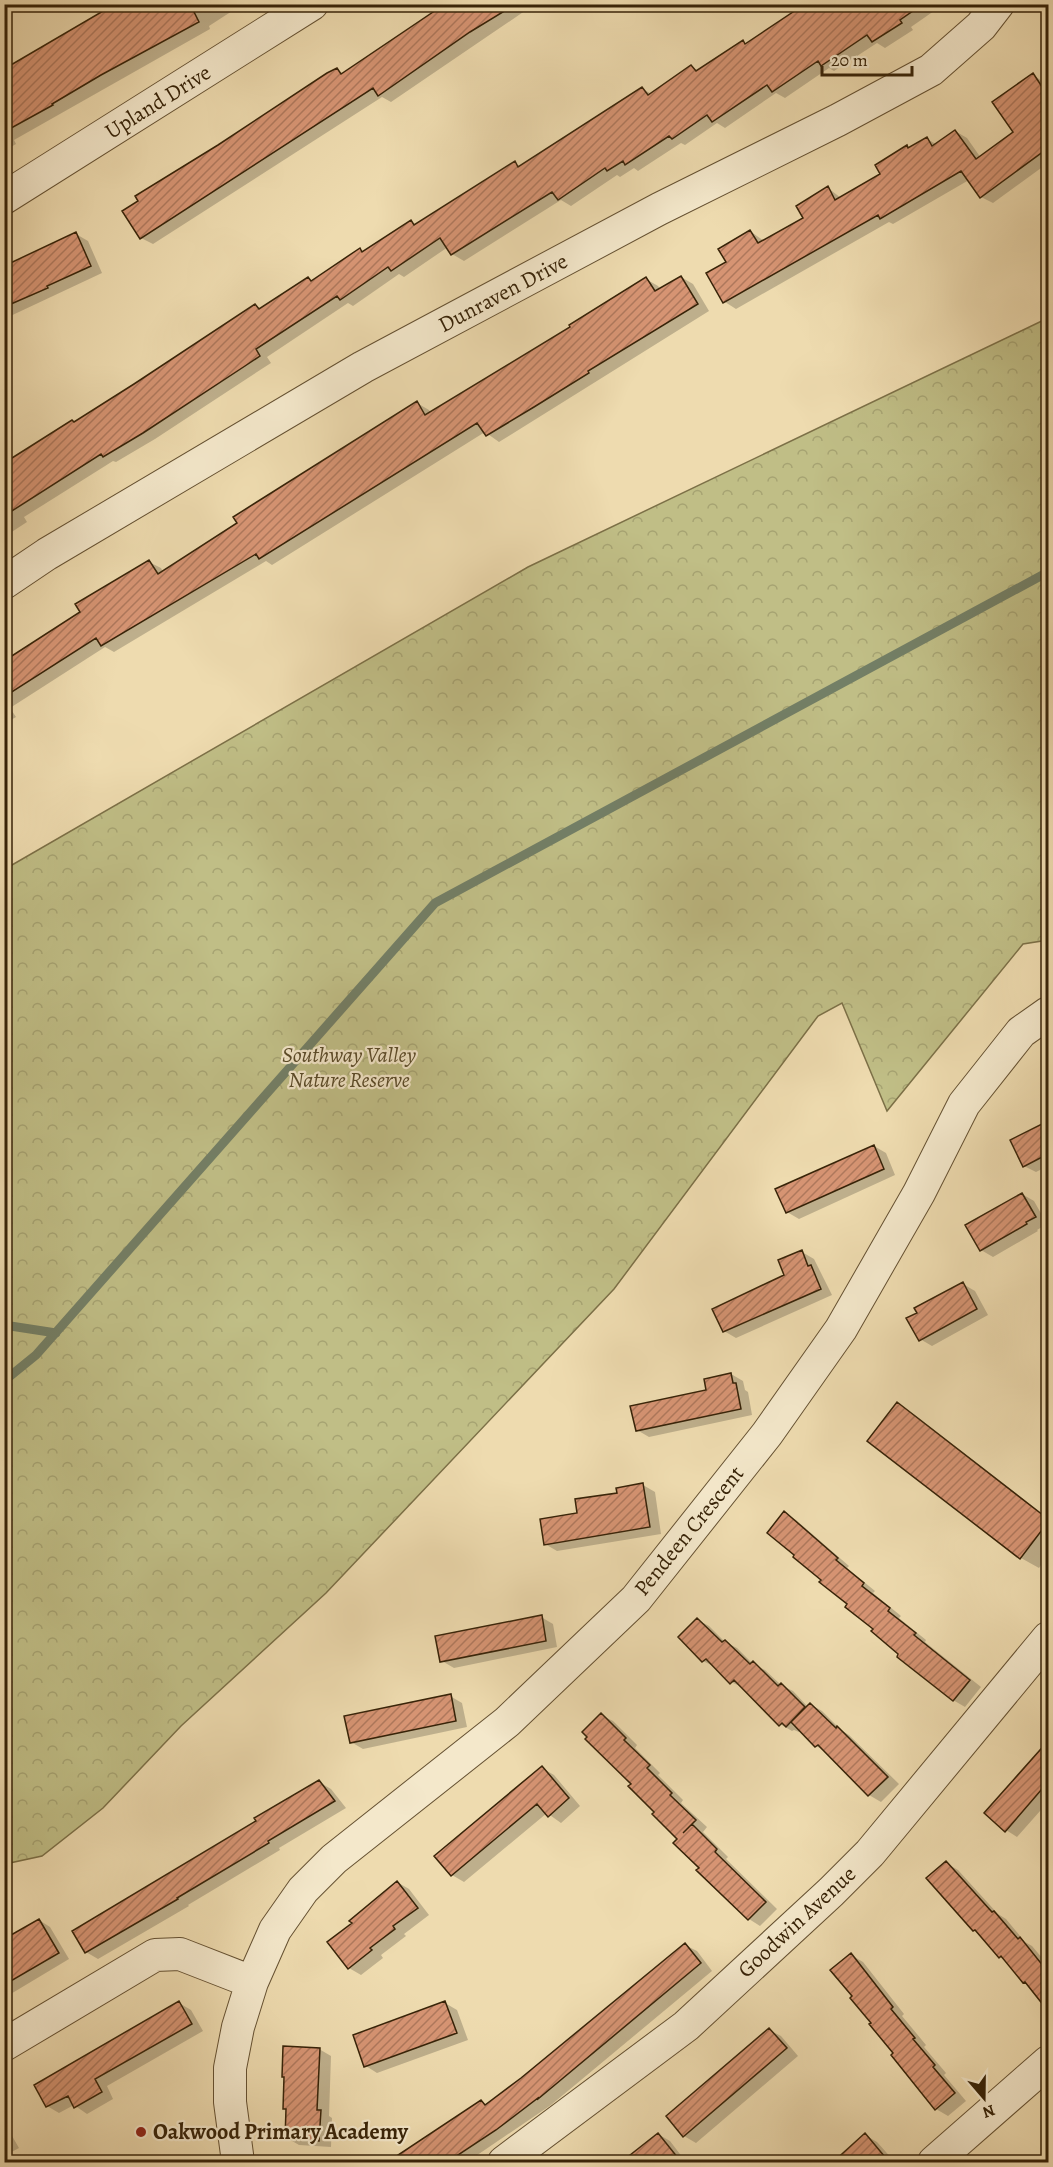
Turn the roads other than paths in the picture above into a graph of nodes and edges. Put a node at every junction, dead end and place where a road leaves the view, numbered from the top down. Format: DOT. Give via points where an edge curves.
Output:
graph roads {
  1 [pos="312,4"];
  2 [pos="998,4"];
  3 [pos="4,198"];
  4 [pos="4,583"];
  5 [pos="1048,1013"];
  6 [pos="1048,1638"];
  7 [pos="252,1982"];
  8 [pos="4,2044"];
  9 [pos="1048,2062"];
  10 [pos="238,2163"];
  11 [pos="504,2163"];
  12 [pos="934,2163"];
  1 -- 3 [label="street, Upland Drive"];
  2 -- 4 [label="street, Dunraven Drive" via="981,26 931,70 363,367"];
  5 -- 7 [label="street, Pendeen Crescent" via="1021,1032 964,1104 919,1193 841,1329 758,1446 636,1599 507,1722 334,1859 303,1890 274,1930"];
  6 -- 11 [label="street, Goodwin Avenue" via="870,1853 831,1892 686,2026"];
  7 -- 8 [label="street" via="180,1954 155,1955"];
  7 -- 10 [label="street, Pendeen Crescent" via="230,2068"];
  9 -- 12 [label="street"];
}
